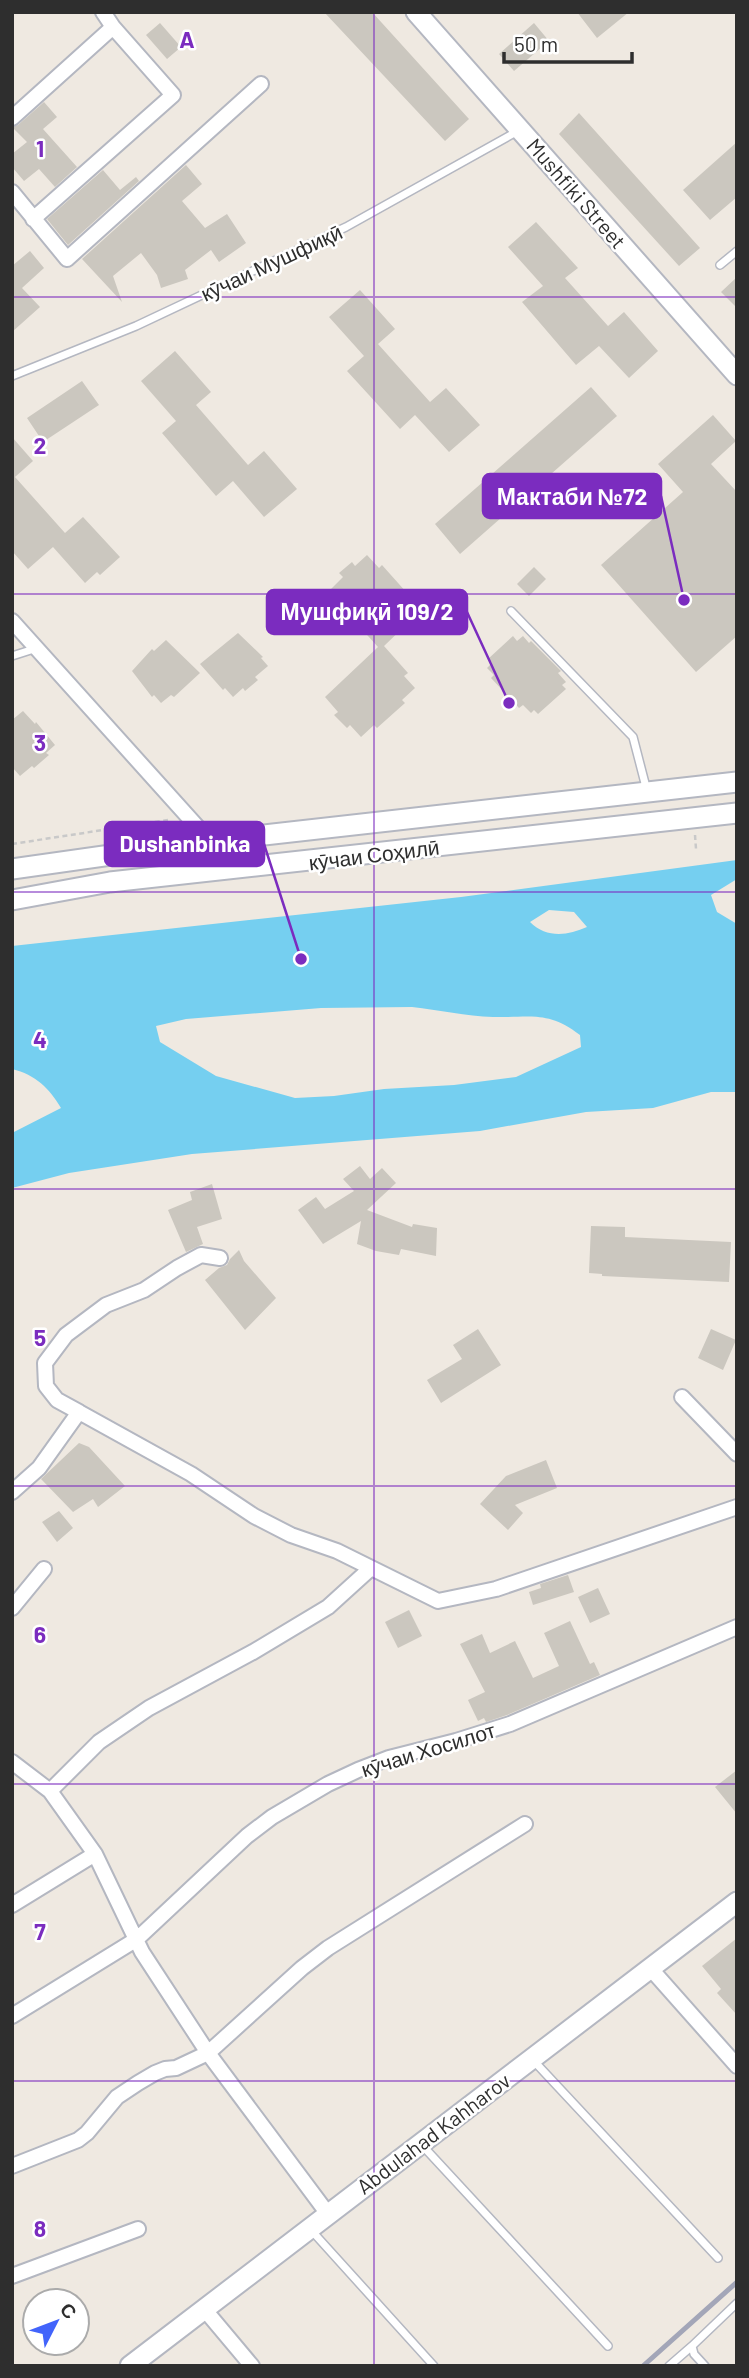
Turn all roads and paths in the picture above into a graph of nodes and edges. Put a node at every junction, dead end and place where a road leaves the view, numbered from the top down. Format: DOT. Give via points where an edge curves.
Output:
graph roads {
  1 [pos="103,12"];
  2 [pos="416,12"];
  3 [pos="113,27"];
  4 [pos="261,84"];
  5 [pos="12,118"];
  6 [pos="521,130"];
  7 [pos="12,192"];
  8 [pos="33,219"];
  9 [pos="737,251"];
  10 [pos="720,265"];
  11 [pos="737,375"];
  12 [pos="12,376"];
  13 [pos="511,611"];
  14 [pos="12,621"];
  15 [pos="37,648"];
  16 [pos="12,656"];
  17 [pos="737,782"];
  18 [pos="648,792"];
  19 [pos="737,813"];
  20 [pos="189,817"];
  21 [pos="210,841"];
  22 [pos="12,844"];
  23 [pos="12,869"];
  24 [pos="12,900"];
  25 [pos="220,1258"];
  26 [pos="682,1397"];
  27 [pos="79,1412"];
  28 [pos="737,1454"];
  29 [pos="12,1492"];
  30 [pos="737,1507"];
  31 [pos="371,1568"];
  32 [pos="44,1570"];
  33 [pos="12,1608"];
  34 [pos="737,1627"];
  35 [pos="14,1765"];
  36 [pos="50,1791"];
  37 [pos="525,1824"];
  38 [pos="95,1854"];
  39 [pos="737,1902"];
  40 [pos="12,1905"];
  41 [pos="137,1939"];
  42 [pos="651,1969"];
  43 [pos="12,2016"];
  44 [pos="208,2053"];
  45 [pos="532,2059"];
  46 [pos="737,2066"];
  47 [pos="420,2143"];
  48 [pos="12,2166"];
  49 [pos="328,2214"];
  50 [pos="138,2229"];
  51 [pos="311,2230"];
  52 [pos="718,2258"];
  53 [pos="12,2276"];
  54 [pos="737,2303"];
  55 [pos="205,2310"];
  56 [pos="608,2346"];
  57 [pos="692,2346"];
  58 [pos="131,2366"];
  59 [pos="252,2366"];
  60 [pos="434,2366"];
  61 [pos="669,2366"];
  62 [pos="705,2366"];
  1 -- 3 [label="street"];
  2 -- 6 [label="main road, Mushfiki Street"];
  3 -- 5 [label="street"];
  3 -- 8 [label="street" via="173,95"];
  4 -- 8 [label="street" via="67,260"];
  6 -- 11 [label="main road, Mushfiki Street"];
  6 -- 12 [label="lane, кӯчаи Мушфиқӣ" via="346,226 136,326"];
  7 -- 8 [label="street"];
  9 -- 10 [label="lane"];
  13 -- 18 [label="lane" via="633,737"];
  14 -- 15 [label="street"];
  15 -- 16 [label="lane"];
  15 -- 20 [label="street"];
  17 -- 18 [label="main road, кӯчаи Соҳилӣ"];
  18 -- 21 [label="main road, кӯчаи Соҳилӣ"];
  19 -- 24 [label="main road, кӯчаи Соҳилӣ" via="110,882"];
  20 -- 21 [label="street"];
  20 -- 22 [label="path"];
  21 -- 23 [label="main road, кӯчаи Соҳилӣ"];
  25 -- 27 [label="street" via="201,1255 144,1290 106,1305 66,1335 44,1363 46,1386 57,1400"];
  26 -- 28 [label="street"];
  27 -- 29 [label="street" via="39,1468"];
  27 -- 31 [label="street" via="191,1474 254,1516"];
  30 -- 31 [label="street" via="496,1589 438,1601"];
  31 -- 36 [label="street" via="328,1607 149,1708 99,1742"];
  32 -- 33 [label="street"];
  34 -- 41 [label="street, кӯчаи Хосилот" via="510,1724 389,1758 328,1784 247,1836"];
  35 -- 36 [label="street"];
  36 -- 38 [label="street"];
  37 -- 44 [label="street" via="328,1948"];
  38 -- 40 [label="street"];
  38 -- 41 [label="street"];
  39 -- 42 [label="main road, Abdulahad Kahharov"];
  41 -- 43 [label="street, кӯчаи Хосилот"];
  41 -- 44 [label="street"];
  42 -- 45 [label="main road, Abdulahad Kahharov"];
  42 -- 46 [label="street"];
  44 -- 48 [label="street" via="138,2082 117,2097 78,2140"];
  44 -- 49 [label="street"];
  45 -- 47 [label="main road, Abdulahad Kahharov"];
  45 -- 52 [label="lane"];
  47 -- 49 [label="main road, Abdulahad Kahharov"];
  47 -- 56 [label="lane"];
  49 -- 51 [label="main road, Abdulahad Kahharov"];
  50 -- 53 [label="street"];
  51 -- 55 [label="main road, Abdulahad Kahharov"];
  51 -- 60 [label="lane"];
  54 -- 57 [label="lane"];
  55 -- 58 [label="main road, Abdulahad Kahharov"];
  55 -- 59 [label="street"];
  57 -- 61 [label="lane"];
  57 -- 62 [label="lane"];
}
